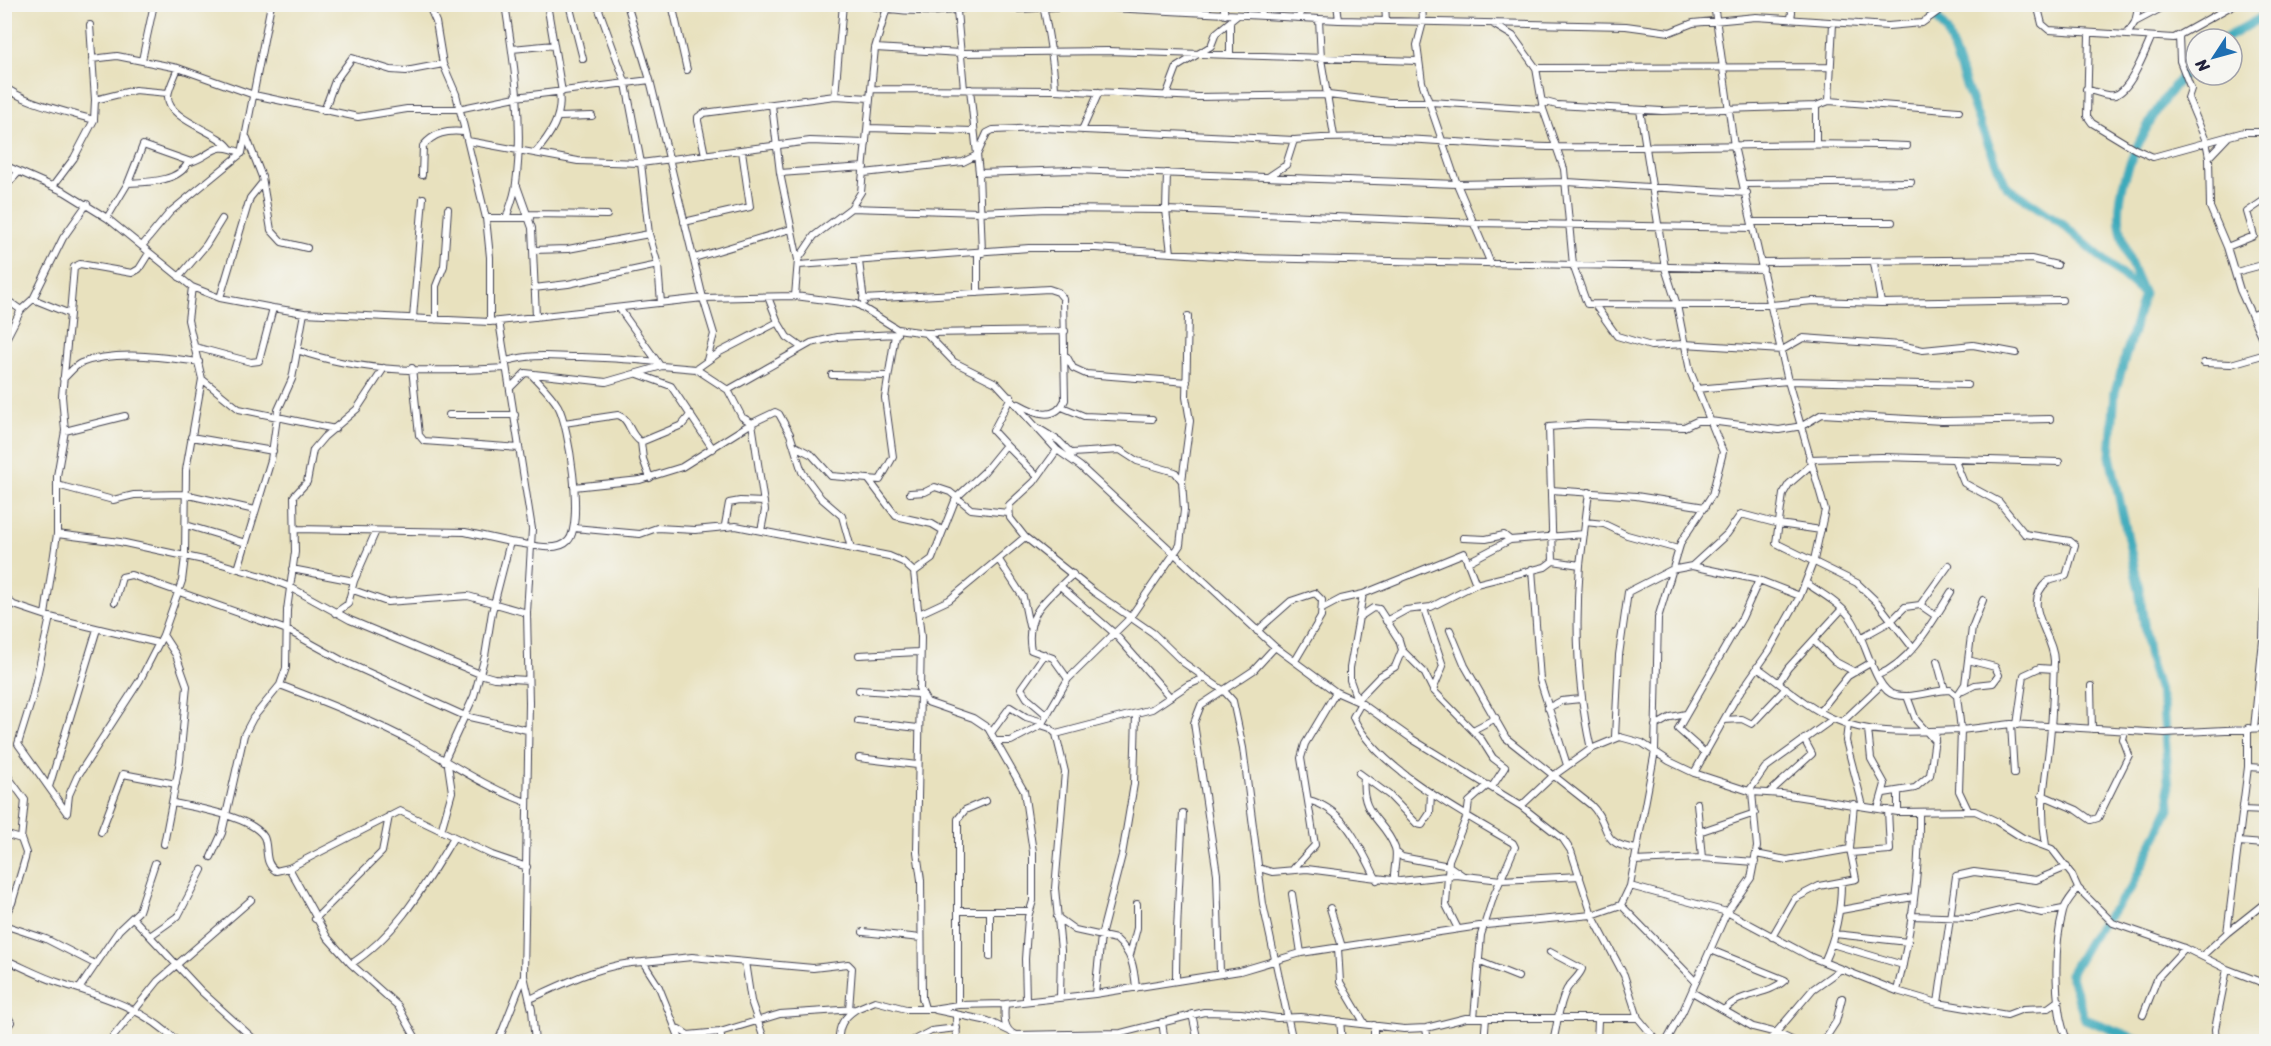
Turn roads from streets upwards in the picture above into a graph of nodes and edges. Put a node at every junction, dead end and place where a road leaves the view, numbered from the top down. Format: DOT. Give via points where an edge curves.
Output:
graph roads {
  1 [pos="154,4"];
  2 [pos="271,4"];
  3 [pos="428,4"];
  4 [pos="505,4"];
  5 [pos="548,4"];
  6 [pos="569,4"];
  7 [pos="597,4"];
  8 [pos="627,4"];
  9 [pos="673,4"];
  10 [pos="780,4"];
  11 [pos="843,4"];
  12 [pos="861,4"];
  13 [pos="979,4"];
  14 [pos="999,4"];
  15 [pos="1223,4"];
  16 [pos="1260,4"];
  17 [pos="1299,4"];
  18 [pos="1337,4"];
  19 [pos="1385,4"];
  20 [pos="1422,4"];
  21 [pos="1714,4"];
  22 [pos="1789,4"];
  23 [pos="1948,4"];
  24 [pos="2037,4"];
  25 [pos="2139,4"];
  26 [pos="2169,4"];
  27 [pos="2235,4"];
  28 [pos="756,5"];
  29 [pos="1073,5"];
  30 [pos="1098,6"];
  31 [pos="888,7"];
  32 [pos="932,7"];
  33 [pos="1124,7"];
  34 [pos="1159,7"];
  35 [pos="1184,8"];
  36 [pos="1044,9"];
  37 [pos="957,11"];
  38 [pos="1261,14"];
  39 [pos="1225,15"];
  40 [pos="1238,15"];
  41 [pos="1300,17"];
  42 [pos="1319,18"];
  43 [pos="1791,18"];
  44 [pos="1339,20"];
  45 [pos="1716,20"];
  46 [pos="1386,21"];
  47 [pos="1230,22"];
  48 [pos="1423,22"];
  49 [pos="2135,22"];
  50 [pos="1833,23"];
  51 [pos="1492,24"];
  52 [pos="90,25"];
  53 [pos="2128,33"];
  54 [pos="2089,35"];
  55 [pos="2179,36"];
  56 [pos="2151,38"];
  57 [pos="554,45"];
  58 [pos="875,48"];
  59 [pos="512,49"];
  60 [pos="1053,52"];
  61 [pos="961,53"];
  62 [pos="1197,53"];
  63 [pos="1230,55"];
  64 [pos="92,59"];
  65 [pos="583,59"];
  66 [pos="1321,59"];
  67 [pos="142,60"];
  68 [pos="1418,61"];
  69 [pos="443,64"];
  70 [pos="1830,67"];
  71 [pos="178,68"];
  72 [pos="1536,68"];
  73 [pos="1723,68"];
  74 [pos="687,70"];
  75 [pos="650,80"];
  76 [pos="626,84"];
  77 [pos="4,86"];
  78 [pos="871,88"];
  79 [pos="967,89"];
  80 [pos="2086,89"];
  81 [pos="1055,90"];
  82 [pos="1099,92"];
  83 [pos="168,93"];
  84 [pos="561,93"];
  85 [pos="254,95"];
  86 [pos="1328,95"];
  87 [pos="835,96"];
  88 [pos="1166,96"];
  89 [pos="516,97"];
  90 [pos="870,98"];
  91 [pos="95,100"];
  92 [pos="1828,101"];
  93 [pos="1430,102"];
  94 [pos="772,105"];
  95 [pos="1542,105"];
  96 [pos="1816,106"];
  97 [pos="458,109"];
  98 [pos="1728,109"];
  99 [pos="1640,110"];
  100 [pos="324,111"];
  101 [pos="1959,111"];
  102 [pos="592,116"];
  103 [pos="558,117"];
  104 [pos="94,120"];
  105 [pos="868,128"];
  106 [pos="1082,130"];
  107 [pos="973,131"];
  108 [pos="464,132"];
  109 [pos="2266,132"];
  110 [pos="2230,135"];
  111 [pos="1334,136"];
  112 [pos="246,137"];
  113 [pos="1294,140"];
  114 [pos="468,141"];
  115 [pos="1443,141"];
  116 [pos="2206,141"];
  117 [pos="1816,142"];
  118 [pos="866,143"];
  119 [pos="776,145"];
  120 [pos="1734,146"];
  121 [pos="1907,146"];
  122 [pos="229,147"];
  123 [pos="1557,147"];
  124 [pos="1644,147"];
  125 [pos="518,150"];
  126 [pos="742,151"];
  127 [pos="242,153"];
  128 [pos="535,153"];
  129 [pos="977,154"];
  130 [pos="705,155"];
  131 [pos="2209,157"];
  132 [pos="669,160"];
  133 [pos="188,162"];
  134 [pos="641,163"];
  135 [pos="4,165"];
  136 [pos="864,170"];
  137 [pos="18,173"];
  138 [pos="979,173"];
  139 [pos="1167,173"];
  140 [pos="780,174"];
  141 [pos="422,176"];
  142 [pos="1267,177"];
  143 [pos="1567,182"];
  144 [pos="1911,182"];
  145 [pos="129,183"];
  146 [pos="262,183"];
  147 [pos="1457,184"];
  148 [pos="1744,184"];
  149 [pos="516,185"];
  150 [pos="53,186"];
  151 [pos="4,188"];
  152 [pos="1650,188"];
  153 [pos="1746,193"];
  154 [pos="423,198"];
  155 [pos="2266,199"];
  156 [pos="87,204"];
  157 [pos="851,208"];
  158 [pos="448,209"];
  159 [pos="1166,210"];
  160 [pos="980,212"];
  161 [pos="607,215"];
  162 [pos="530,216"];
  163 [pos="107,218"];
  164 [pos="486,218"];
  165 [pos="506,218"];
  166 [pos="222,219"];
  167 [pos="684,222"];
  168 [pos="1892,222"];
  169 [pos="1476,224"];
  170 [pos="1570,225"];
  171 [pos="1753,225"];
  172 [pos="1660,228"];
  173 [pos="791,229"];
  174 [pos="648,234"];
  175 [pos="142,246"];
  176 [pos="2227,247"];
  177 [pos="307,248"];
  178 [pos="533,250"];
  179 [pos="149,253"];
  180 [pos="980,253"];
  181 [pos="1171,253"];
  182 [pos="694,258"];
  183 [pos="859,261"];
  184 [pos="798,262"];
  185 [pos="1874,263"];
  186 [pos="1491,264"];
  187 [pos="2266,264"];
  188 [pos="658,265"];
  189 [pos="1573,265"];
  190 [pos="1762,265"];
  191 [pos="2057,265"];
  192 [pos="1665,268"];
  193 [pos="2235,272"];
  194 [pos="179,277"];
  195 [pos="192,287"];
  196 [pos="534,288"];
  197 [pos="978,293"];
  198 [pos="795,296"];
  199 [pos="768,297"];
  200 [pos="4,298"];
  201 [pos="33,298"];
  202 [pos="220,298"];
  203 [pos="703,298"];
  204 [pos="864,298"];
  205 [pos="2062,300"];
  206 [pos="660,303"];
  207 [pos="1881,303"];
  208 [pos="1595,305"];
  209 [pos="1677,305"];
  210 [pos="1771,305"];
  211 [pos="864,307"];
  212 [pos="273,308"];
  213 [pos="619,308"];
  214 [pos="21,310"];
  215 [pos="2266,310"];
  216 [pos="304,313"];
  217 [pos="70,314"];
  218 [pos="2253,315"];
  219 [pos="1188,316"];
  220 [pos="536,317"];
  221 [pos="413,318"];
  222 [pos="436,320"];
  223 [pos="499,321"];
  224 [pos="490,322"];
  225 [pos="778,322"];
  226 [pos="1065,331"];
  227 [pos="906,332"];
  228 [pos="926,333"];
  229 [pos="895,335"];
  230 [pos="6,339"];
  231 [pos="1684,344"];
  232 [pos="195,347"];
  233 [pos="801,347"];
  234 [pos="2266,347"];
  235 [pos="297,350"];
  236 [pos="1782,350"];
  237 [pos="2016,353"];
  238 [pos="1066,354"];
  239 [pos="2266,354"];
  240 [pos="707,360"];
  241 [pos="199,362"];
  242 [pos="2204,363"];
  243 [pos="506,364"];
  244 [pos="659,364"];
  245 [pos="384,368"];
  246 [pos="412,368"];
  247 [pos="696,369"];
  248 [pos="531,374"];
  249 [pos="637,374"];
  250 [pos="832,375"];
  251 [pos="888,376"];
  252 [pos="63,379"];
  253 [pos="202,379"];
  254 [pos="1788,381"];
  255 [pos="1187,382"];
  256 [pos="1967,385"];
  257 [pos="511,387"];
  258 [pos="1696,389"];
  259 [pos="728,390"];
  260 [pos="1011,397"];
  261 [pos="1016,403"];
  262 [pos="1062,407"];
  263 [pos="691,414"];
  264 [pos="449,415"];
  265 [pos="515,415"];
  266 [pos="125,416"];
  267 [pos="277,418"];
  268 [pos="1152,419"];
  269 [pos="2050,419"];
  270 [pos="1710,421"];
  271 [pos="564,423"];
  272 [pos="752,423"];
  273 [pos="1802,426"];
  274 [pos="335,429"];
  275 [pos="1038,429"];
  276 [pos="65,431"];
  277 [pos="191,437"];
  278 [pos="641,442"];
  279 [pos="1006,445"];
  280 [pos="795,446"];
  281 [pos="519,448"];
  282 [pos="713,449"];
  283 [pos="1057,450"];
  284 [pos="273,451"];
  285 [pos="1072,453"];
  286 [pos="1955,461"];
  287 [pos="1810,462"];
  288 [pos="2059,462"];
  289 [pos="1080,466"];
  290 [pos="1037,476"];
  291 [pos="650,478"];
  292 [pos="869,480"];
  293 [pos="1182,481"];
  294 [pos="57,485"];
  295 [pos="574,487"];
  296 [pos="1551,490"];
  297 [pos="1589,492"];
  298 [pos="910,493"];
  299 [pos="184,494"];
  300 [pos="956,498"];
  301 [pos="764,502"];
  302 [pos="1705,507"];
  303 [pos="255,510"];
  304 [pos="1008,513"];
  305 [pos="1586,522"];
  306 [pos="1779,524"];
  307 [pos="2266,524"];
  308 [pos="186,525"];
  309 [pos="725,525"];
  310 [pos="574,528"];
  311 [pos="296,529"];
  312 [pos="942,530"];
  313 [pos="376,531"];
  314 [pos="761,531"];
  315 [pos="1821,531"];
  316 [pos="57,534"];
  317 [pos="1584,534"];
  318 [pos="1025,537"];
  319 [pos="1553,537"];
  320 [pos="1463,538"];
  321 [pos="1510,540"];
  322 [pos="510,542"];
  323 [pos="246,543"];
  324 [pos="532,545"];
  325 [pos="851,548"];
  326 [pos="1678,549"];
  327 [pos="1174,553"];
  328 [pos="185,557"];
  329 [pos="999,560"];
  330 [pos="1814,560"];
  331 [pos="1553,561"];
  332 [pos="1468,562"];
  333 [pos="1580,565"];
  334 [pos="1949,565"];
  335 [pos="1692,566"];
  336 [pos="238,568"];
  337 [pos="292,569"];
  338 [pos="1532,569"];
  339 [pos="1671,570"];
  340 [pos="914,572"];
  341 [pos="1073,574"];
  342 [pos="1759,580"];
  343 [pos="354,581"];
  344 [pos="1806,583"];
  345 [pos="1476,584"];
  346 [pos="1060,586"];
  347 [pos="290,587"];
  348 [pos="353,590"];
  349 [pos="179,592"];
  350 [pos="1951,592"];
  351 [pos="1363,594"];
  352 [pos="1800,596"];
  353 [pos="4,597"];
  354 [pos="1983,600"];
  355 [pos="115,602"];
  356 [pos="494,604"];
  357 [pos="1920,605"];
  358 [pos="1324,608"];
  359 [pos="1424,609"];
  360 [pos="1842,609"];
  361 [pos="335,613"];
  362 [pos="526,613"];
  363 [pos="919,614"];
  364 [pos="48,616"];
  365 [pos="1361,616"];
  366 [pos="1936,616"];
  367 [pos="1130,619"];
  368 [pos="1386,621"];
  369 [pos="1891,621"];
  370 [pos="1029,627"];
  371 [pos="2264,627"];
  372 [pos="97,629"];
  373 [pos="286,630"];
  374 [pos="1450,630"];
  375 [pos="1257,631"];
  376 [pos="1114,633"];
  377 [pos="163,634"];
  378 [pos="1862,637"];
  379 [pos="2265,640"];
  380 [pos="1814,641"];
  381 [pos="158,643"];
  382 [pos="1275,647"];
  383 [pos="1912,647"];
  384 [pos="1402,650"];
  385 [pos="919,651"];
  386 [pos="1045,654"];
  387 [pos="859,655"];
  388 [pos="1968,660"];
  389 [pos="1937,661"];
  390 [pos="1295,662"];
  391 [pos="1872,662"];
  392 [pos="1757,667"];
  393 [pos="2054,669"];
  394 [pos="1855,672"];
  395 [pos="480,674"];
  396 [pos="1878,675"];
  397 [pos="1205,678"];
  398 [pos="2263,678"];
  399 [pos="1068,679"];
  400 [pos="528,680"];
  401 [pos="1779,682"];
  402 [pos="280,685"];
  403 [pos="1880,686"];
  404 [pos="2091,686"];
  405 [pos="1786,688"];
  406 [pos="859,690"];
  407 [pos="1433,690"];
  408 [pos="1945,690"];
  409 [pos="918,691"];
  410 [pos="1224,691"];
  411 [pos="1963,691"];
  412 [pos="1336,692"];
  413 [pos="1907,696"];
  414 [pos="1957,696"];
  415 [pos="1170,697"];
  416 [pos="1581,699"];
  417 [pos="1359,702"];
  418 [pos="1549,704"];
  419 [pos="1820,711"];
  420 [pos="1136,714"];
  421 [pos="1686,714"];
  422 [pos="1047,715"];
  423 [pos="465,716"];
  424 [pos="1496,717"];
  425 [pos="1833,719"];
  426 [pos="1724,720"];
  427 [pos="858,722"];
  428 [pos="1845,723"];
  429 [pos="1042,724"];
  430 [pos="2014,725"];
  431 [pos="1654,726"];
  432 [pos="2051,726"];
  433 [pos="918,728"];
  434 [pos="2251,728"];
  435 [pos="2266,728"];
  436 [pos="1868,729"];
  437 [pos="2092,729"];
  438 [pos="527,730"];
  439 [pos="1473,730"];
  440 [pos="1961,730"];
  441 [pos="1926,731"];
  442 [pos="1936,731"];
  443 [pos="2125,731"];
  444 [pos="991,733"];
  445 [pos="1056,734"];
  446 [pos="1615,737"];
  447 [pos="1804,739"];
  448 [pos="998,741"];
  449 [pos="1935,741"];
  450 [pos="1591,748"];
  451 [pos="1655,751"];
  452 [pos="1705,753"];
  453 [pos="859,758"];
  454 [pos="446,763"];
  455 [pos="916,765"];
  456 [pos="1567,765"];
  457 [pos="2248,767"];
  458 [pos="2266,768"];
  459 [pos="4,771"];
  460 [pos="1694,773"];
  461 [pos="2014,774"];
  462 [pos="1553,776"];
  463 [pos="176,784"];
  464 [pos="1490,786"];
  465 [pos="49,787"];
  466 [pos="1751,791"];
  467 [pos="1770,792"];
  468 [pos="1898,792"];
  469 [pos="1884,793"];
  470 [pos="1431,794"];
  471 [pos="2042,795"];
  472 [pos="1308,800"];
  473 [pos="986,801"];
  474 [pos="526,802"];
  475 [pos="173,803"];
  476 [pos="1697,803"];
  477 [pos="1854,804"];
  478 [pos="1521,806"];
  479 [pos="1863,806"];
  480 [pos="1878,809"];
  481 [pos="1888,810"];
  482 [pos="1968,810"];
  483 [pos="2242,810"];
  484 [pos="2266,811"];
  485 [pos="1898,812"];
  486 [pos="1183,813"];
  487 [pos="1755,813"];
  488 [pos="1919,813"];
  489 [pos="226,814"];
  490 [pos="390,815"];
  491 [pos="1467,816"];
  492 [pos="441,831"];
  493 [pos="101,832"];
  494 [pos="1699,832"];
  495 [pos="4,834"];
  496 [pos="454,837"];
  497 [pos="21,839"];
  498 [pos="2239,842"];
  499 [pos="164,844"];
  500 [pos="2046,846"];
  501 [pos="2266,847"];
  502 [pos="1636,849"];
  503 [pos="1851,851"];
  504 [pos="1396,852"];
  505 [pos="211,857"];
  506 [pos="1702,858"];
  507 [pos="1756,858"];
  508 [pos="1634,861"];
  509 [pos="155,863"];
  510 [pos="1449,866"];
  511 [pos="527,867"];
  512 [pos="2067,867"];
  513 [pos="289,868"];
  514 [pos="1259,868"];
  515 [pos="1294,868"];
  516 [pos="202,870"];
  517 [pos="1449,875"];
  518 [pos="1463,876"];
  519 [pos="1580,876"];
  520 [pos="1377,880"];
  521 [pos="1394,880"];
  522 [pos="1501,880"];
  523 [pos="1841,883"];
  524 [pos="1630,886"];
  525 [pos="2078,888"];
  526 [pos="1292,894"];
  527 [pos="1913,897"];
  528 [pos="251,900"];
  529 [pos="2266,902"];
  530 [pos="1137,904"];
  531 [pos="1621,905"];
  532 [pos="1330,908"];
  533 [pos="2063,909"];
  534 [pos="1841,910"];
  535 [pos="960,911"];
  536 [pos="990,911"];
  537 [pos="1029,911"];
  538 [pos="1727,912"];
  539 [pos="1592,915"];
  540 [pos="1911,916"];
  541 [pos="4,917"];
  542 [pos="1058,917"];
  543 [pos="1948,917"];
  544 [pos="133,918"];
  545 [pos="315,919"];
  546 [pos="4,925"];
  547 [pos="1486,925"];
  548 [pos="1458,929"];
  549 [pos="863,932"];
  550 [pos="2227,933"];
  551 [pos="1835,934"];
  552 [pos="150,936"];
  553 [pos="1101,936"];
  554 [pos="1772,937"];
  555 [pos="921,938"];
  556 [pos="1908,942"];
  557 [pos="1832,944"];
  558 [pos="1340,948"];
  559 [pos="2185,948"];
  560 [pos="1711,950"];
  561 [pos="1550,952"];
  562 [pos="1301,953"];
  563 [pos="1130,955"];
  564 [pos="2202,956"];
  565 [pos="990,957"];
  566 [pos="4,959"];
  567 [pos="1275,960"];
  568 [pos="1478,961"];
  569 [pos="643,962"];
  570 [pos="745,962"];
  571 [pos="1824,962"];
  572 [pos="95,964"];
  573 [pos="351,964"];
  574 [pos="1264,965"];
  575 [pos="1903,965"];
  576 [pos="178,966"];
  577 [pos="1841,969"];
  578 [pos="2227,969"];
  579 [pos="1277,971"];
  580 [pos="1220,973"];
  581 [pos="524,976"];
  582 [pos="1518,977"];
  583 [pos="1176,980"];
  584 [pos="1696,982"];
  585 [pos="2266,984"];
  586 [pos="79,988"];
  587 [pos="1136,988"];
  588 [pos="1897,991"];
  589 [pos="1692,992"];
  590 [pos="1095,994"];
  591 [pos="1060,997"];
  592 [pos="1842,998"];
  593 [pos="530,999"];
  594 [pos="1026,1000"];
  595 [pos="2059,1000"];
  596 [pos="1938,1003"];
  597 [pos="1005,1004"];
  598 [pos="958,1005"];
  599 [pos="928,1008"];
  600 [pos="4,1010"];
  601 [pos="852,1010"];
  602 [pos="1724,1010"];
  603 [pos="135,1011"];
  604 [pos="1192,1014"];
  605 [pos="956,1015"];
  606 [pos="2144,1015"];
  607 [pos="1287,1018"];
  608 [pos="1474,1018"];
  609 [pos="1486,1018"];
  610 [pos="1638,1018"];
  611 [pos="1558,1020"];
  612 [pos="1598,1020"];
  613 [pos="758,1021"];
  614 [pos="1340,1021"];
  615 [pos="1162,1022"];
  616 [pos="1365,1024"];
  617 [pos="1374,1025"];
  618 [pos="957,1028"];
  619 [pos="1426,1028"];
  620 [pos="679,1029"];
  621 [pos="1649,1031"];
  622 [pos="4,1032"];
  623 [pos="720,1032"];
  624 [pos="1009,1032"];
  625 [pos="1121,1033"];
  626 [pos="1777,1033"];
  627 [pos="1032,1038"];
  628 [pos="1064,1038"];
  629 [pos="109,1041"];
  630 [pos="178,1041"];
  631 [pos="256,1041"];
  632 [pos="418,1041"];
  633 [pos="498,1041"];
  634 [pos="535,1041"];
  635 [pos="681,1041"];
  636 [pos="722,1041"];
  637 [pos="765,1041"];
  638 [pos="839,1041"];
  639 [pos="910,1041"];
  640 [pos="957,1041"];
  641 [pos="1124,1041"];
  642 [pos="1165,1041"];
  643 [pos="1198,1041"];
  644 [pos="1293,1041"];
  645 [pos="1342,1041"];
  646 [pos="1374,1041"];
  647 [pos="1428,1041"];
  648 [pos="1484,1041"];
  649 [pos="1553,1041"];
  650 [pos="1597,1041"];
  651 [pos="1647,1041"];
  652 [pos="1658,1041"];
  653 [pos="1666,1041"];
  654 [pos="1768,1041"];
  655 [pos="1796,1041"];
  656 [pos="1823,1041"];
  657 [pos="2068,1041"];
  658 [pos="2216,1041"];
  1 -- 67 [label="street"];
  2 -- 85 [label="street"];
  3 -- 69 [label="street" via="438,30"];
  4 -- 59 [label="street"];
  5 -- 57 [label="street"];
  6 -- 65 [label="street"];
  7 -- 76 [label="street"];
  8 -- 75 [label="street"];
  9 -- 28 [label="street"];
  9 -- 74 [label="street"];
  10 -- 28 [label="street"];
  11 -- 87 [label="street"];
  12 -- 31 [label="street"];
  13 -- 37 [label="street"];
  14 -- 36 [label="street"];
  15 -- 39 [label="street"];
  16 -- 38 [label="street"];
  17 -- 41 [label="street"];
  18 -- 44 [label="street"];
  19 -- 46 [label="street"];
  20 -- 48 [label="street"];
  21 -- 45 [label="street"];
  22 -- 43 [label="street"];
  23 -- 50 [label="street" via="1922,23"];
  24 -- 54 [label="street" via="2045,28"];
  25 -- 49 [label="street"];
  26 -- 49 [label="street"];
  27 -- 55 [label="street"];
  29 -- 30 [label="street"];
  29 -- 36 [label="street"];
  30 -- 33 [label="street"];
  31 -- 32 [label="street"];
  31 -- 58 [label="street"];
  32 -- 37 [label="street"];
  33 -- 34 [label="street"];
  34 -- 35 [label="street"];
  35 -- 39 [label="street"];
  36 -- 60 [label="street"];
  37 -- 61 [label="street"];
  38 -- 40 [label="street"];
  38 -- 41 [label="street"];
  39 -- 40 [label="street"];
  40 -- 47 [label="street"];
  41 -- 42 [label="street"];
  42 -- 44 [label="street"];
  42 -- 66 [label="street"];
  43 -- 45 [label="street"];
  43 -- 50 [label="street"];
  44 -- 46 [label="street"];
  45 -- 51 [label="street" via="1670,32 1626,26"];
  45 -- 73 [label="street"];
  46 -- 48 [label="street"];
  47 -- 62 [label="street" via="1216,33 1211,46"];
  47 -- 63 [label="street"];
  48 -- 51 [label="street"];
  48 -- 68 [label="street" via="1417,37"];
  49 -- 53 [label="street"];
  50 -- 70 [label="street"];
  51 -- 72 [label="street" via="1513,36"];
  52 -- 64 [label="street"];
  53 -- 54 [label="street"];
  53 -- 56 [label="street"];
  54 -- 80 [label="street"];
  55 -- 56 [label="street"];
  55 -- 116 [label="street" via="2180,61 2191,89 2188,98"];
  56 -- 80 [label="street" via="2119,93 2109,95"];
  57 -- 59 [label="street"];
  57 -- 84 [label="street"];
  58 -- 61 [label="street"];
  58 -- 78 [label="street"];
  59 -- 89 [label="street"];
  60 -- 61 [label="street"];
  60 -- 62 [label="street"];
  60 -- 81 [label="street"];
  61 -- 79 [label="street"];
  62 -- 63 [label="street"];
  62 -- 88 [label="street" via="1177,67"];
  63 -- 66 [label="street"];
  64 -- 67 [label="street" via="117,56"];
  64 -- 91 [label="street"];
  66 -- 68 [label="street"];
  66 -- 86 [label="street"];
  67 -- 71 [label="street"];
  68 -- 93 [label="street"];
  69 -- 97 [label="street"];
  69 -- 100 [label="street" via="406,71 352,58 335,81"];
  70 -- 73 [label="street"];
  70 -- 92 [label="street"];
  71 -- 83 [label="street"];
  71 -- 85 [label="street"];
  72 -- 73 [label="street"];
  72 -- 95 [label="street"];
  73 -- 98 [label="street"];
  75 -- 76 [label="street"];
  75 -- 132 [label="street"];
  76 -- 84 [label="street"];
  76 -- 134 [label="street"];
  77 -- 104 [label="street" via="40,103"];
  78 -- 79 [label="street"];
  78 -- 90 [label="street"];
  79 -- 81 [label="street"];
  79 -- 107 [label="street"];
  80 -- 116 [label="street" via="2085,112 2090,120 2146,156 2166,155"];
  81 -- 82 [label="street"];
  82 -- 88 [label="street"];
  82 -- 106 [label="street"];
  83 -- 91 [label="street" via="135,90"];
  83 -- 122 [label="street" via="178,112"];
  84 -- 89 [label="street"];
  84 -- 103 [label="street"];
  85 -- 100 [label="street"];
  85 -- 112 [label="street"];
  86 -- 88 [label="street"];
  86 -- 93 [label="street"];
  86 -- 111 [label="street"];
  87 -- 90 [label="street"];
  87 -- 94 [label="street"];
  89 -- 97 [label="street"];
  89 -- 125 [label="street"];
  90 -- 105 [label="street"];
  91 -- 104 [label="street"];
  92 -- 96 [label="street"];
  92 -- 101 [label="street"];
  93 -- 95 [label="street"];
  93 -- 115 [label="street"];
  94 -- 119 [label="street"];
  94 -- 130 [label="street" via="701,114 698,122"];
  95 -- 99 [label="street"];
  95 -- 123 [label="street"];
  96 -- 98 [label="street"];
  96 -- 117 [label="street"];
  97 -- 100 [label="street" via="407,109 358,117"];
  97 -- 108 [label="street"];
  98 -- 99 [label="street"];
  98 -- 120 [label="street"];
  99 -- 124 [label="street"];
  102 -- 103 [label="street"];
  103 -- 128 [label="street"];
  104 -- 150 [label="street" via="74,158"];
  105 -- 107 [label="street"];
  105 -- 118 [label="street"];
  106 -- 113 [label="street"];
  106 -- 129 [label="street" via="993,130 982,139"];
  107 -- 129 [label="street"];
  108 -- 114 [label="street"];
  108 -- 141 [label="street" via="446,131 427,141 423,146"];
  109 -- 110 [label="street"];
  110 -- 116 [label="street"];
  110 -- 131 [label="street"];
  111 -- 113 [label="street"];
  111 -- 115 [label="street"];
  112 -- 127 [label="street"];
  112 -- 146 [label="street"];
  113 -- 142 [label="street" via="1286,165"];
  114 -- 125 [label="street"];
  114 -- 164 [label="street"];
  115 -- 123 [label="street"];
  115 -- 147 [label="street"];
  116 -- 131 [label="street"];
  117 -- 120 [label="street"];
  117 -- 121 [label="street"];
  118 -- 119 [label="street" via="810,141"];
  118 -- 136 [label="street"];
  119 -- 126 [label="street"];
  119 -- 140 [label="street"];
  120 -- 124 [label="street"];
  120 -- 148 [label="street"];
  122 -- 127 [label="street"];
  122 -- 133 [label="street" via="217,147"];
  123 -- 124 [label="street"];
  123 -- 143 [label="street"];
  124 -- 152 [label="street"];
  125 -- 128 [label="street"];
  125 -- 149 [label="street"];
  126 -- 130 [label="street"];
  126 -- 167 [label="street" via="750,207"];
  127 -- 175 [label="street" via="170,212"];
  128 -- 134 [label="street" via="578,161"];
  129 -- 136 [label="street" via="952,165"];
  129 -- 138 [label="street"];
  130 -- 132 [label="street"];
  131 -- 176 [label="street" via="2210,207"];
  132 -- 134 [label="street"];
  132 -- 167 [label="street"];
  133 -- 145 [label="street" via="184,170 166,178"];
  133 -- 145 [label="street" via="144,145"];
  134 -- 174 [label="street"];
  135 -- 137 [label="street"];
  136 -- 140 [label="street"];
  136 -- 157 [label="street" via="861,192"];
  137 -- 150 [label="street"];
  137 -- 151 [label="street"];
  138 -- 139 [label="street"];
  138 -- 160 [label="street"];
  139 -- 142 [label="street"];
  139 -- 159 [label="street"];
  140 -- 173 [label="street"];
  142 -- 147 [label="street"];
  143 -- 147 [label="street"];
  143 -- 152 [label="street"];
  143 -- 170 [label="street"];
  144 -- 148 [label="street"];
  145 -- 163 [label="street"];
  146 -- 177 [label="street" via="275,237 289,245"];
  146 -- 202 [label="street" via="250,198"];
  147 -- 169 [label="street"];
  148 -- 153 [label="street"];
  149 -- 162 [label="street"];
  149 -- 165 [label="street"];
  150 -- 156 [label="street"];
  152 -- 153 [label="street"];
  152 -- 172 [label="street"];
  153 -- 171 [label="street"];
  154 -- 221 [label="street"];
  155 -- 176 [label="street" via="2247,212 2254,236"];
  156 -- 163 [label="street"];
  156 -- 201 [label="street" via="63,238"];
  157 -- 160 [label="street"];
  157 -- 184 [label="street" via="814,237"];
  158 -- 222 [label="street" via="444,266 436,286"];
  159 -- 160 [label="street"];
  159 -- 169 [label="street"];
  159 -- 181 [label="street"];
  160 -- 180 [label="street"];
  161 -- 162 [label="street"];
  162 -- 165 [label="street"];
  162 -- 178 [label="street"];
  163 -- 175 [label="street"];
  164 -- 165 [label="street"];
  164 -- 224 [label="street"];
  166 -- 194 [label="street"];
  167 -- 182 [label="street"];
  168 -- 171 [label="street"];
  169 -- 170 [label="street"];
  169 -- 186 [label="street"];
  170 -- 172 [label="street"];
  170 -- 189 [label="street"];
  171 -- 172 [label="street"];
  171 -- 190 [label="street"];
  172 -- 192 [label="street"];
  173 -- 182 [label="street"];
  173 -- 184 [label="street"];
  174 -- 178 [label="street" via="568,249"];
  174 -- 188 [label="street"];
  175 -- 179 [label="street"];
  176 -- 193 [label="street"];
  178 -- 196 [label="street"];
  179 -- 194 [label="street"];
  179 -- 217 [label="street" via="132,273 76,265"];
  180 -- 181 [label="street" via="1040,248"];
  180 -- 183 [label="street"];
  180 -- 197 [label="street"];
  181 -- 186 [label="street"];
  182 -- 203 [label="street"];
  183 -- 184 [label="street"];
  183 -- 204 [label="street"];
  184 -- 198 [label="street"];
  185 -- 190 [label="street"];
  185 -- 191 [label="street" via="2031,259"];
  185 -- 207 [label="street"];
  186 -- 189 [label="street"];
  187 -- 193 [label="street"];
  188 -- 196 [label="street"];
  188 -- 206 [label="street"];
  189 -- 192 [label="street"];
  189 -- 208 [label="street" via="1586,303"];
  190 -- 192 [label="street"];
  190 -- 210 [label="street"];
  192 -- 209 [label="street"];
  193 -- 218 [label="street"];
  194 -- 195 [label="street"];
  195 -- 202 [label="street"];
  195 -- 232 [label="street" via="188,311"];
  196 -- 220 [label="street"];
  197 -- 204 [label="street"];
  197 -- 226 [label="street" via="1049,289 1058,292 1063,298"];
  198 -- 199 [label="street"];
  198 -- 211 [label="street"];
  199 -- 203 [label="street"];
  199 -- 225 [label="street"];
  200 -- 214 [label="street"];
  201 -- 214 [label="street"];
  201 -- 217 [label="street"];
  202 -- 212 [label="street"];
  203 -- 206 [label="street"];
  203 -- 240 [label="street" via="714,334"];
  204 -- 211 [label="street"];
  205 -- 207 [label="street"];
  206 -- 213 [label="street"];
  207 -- 210 [label="street" via="1813,301"];
  208 -- 209 [label="street"];
  208 -- 231 [label="street" via="1613,333 1630,341 1651,346"];
  209 -- 210 [label="street"];
  209 -- 231 [label="street"];
  210 -- 236 [label="street"];
  211 -- 227 [label="street"];
  212 -- 216 [label="street"];
  212 -- 232 [label="street" via="259,362"];
  213 -- 220 [label="street"];
  213 -- 244 [label="street"];
  214 -- 230 [label="street"];
  215 -- 218 [label="street"];
  216 -- 221 [label="street"];
  216 -- 235 [label="street"];
  217 -- 252 [label="street"];
  218 -- 234 [label="street"];
  219 -- 255 [label="street"];
  220 -- 223 [label="street"];
  221 -- 222 [label="street"];
  222 -- 224 [label="street"];
  223 -- 224 [label="street"];
  223 -- 243 [label="street"];
  225 -- 233 [label="street" via="787,337"];
  225 -- 240 [label="street"];
  226 -- 228 [label="street"];
  226 -- 238 [label="street"];
  227 -- 228 [label="street"];
  227 -- 229 [label="street"];
  228 -- 260 [label="street" via="954,362 996,383"];
  229 -- 233 [label="street" via="837,337"];
  229 -- 251 [label="street"];
  231 -- 236 [label="street"];
  231 -- 258 [label="street"];
  232 -- 241 [label="street"];
  233 -- 259 [label="street"];
  235 -- 245 [label="street" via="330,362"];
  235 -- 267 [label="street" via="292,379"];
  236 -- 237 [label="street" via="1803,338 1923,350 1973,345"];
  236 -- 254 [label="street"];
  238 -- 255 [label="street" via="1073,368 1086,374"];
  238 -- 262 [label="street"];
  239 -- 242 [label="street" via="2231,364"];
  240 -- 247 [label="street"];
  241 -- 252 [label="street" via="154,355 113,358 80,364"];
  241 -- 253 [label="street"];
  243 -- 244 [label="street" via="546,354 629,358"];
  243 -- 246 [label="street"];
  243 -- 257 [label="street"];
  244 -- 247 [label="street"];
  244 -- 249 [label="street"];
  245 -- 246 [label="street"];
  245 -- 274 [label="street" via="357,409"];
  246 -- 281 [label="street" via="419,435 424,441"];
  247 -- 259 [label="street"];
  248 -- 249 [label="street" via="606,382"];
  248 -- 257 [label="street" via="523,374"];
  248 -- 271 [label="street" via="559,407"];
  249 -- 263 [label="street" via="671,386"];
  250 -- 251 [label="street"];
  251 -- 292 [label="street" via="885,398 893,457 880,480"];
  252 -- 276 [label="street" via="61,406"];
  253 -- 267 [label="street" via="235,407"];
  253 -- 277 [label="street"];
  254 -- 256 [label="street"];
  254 -- 258 [label="street"];
  254 -- 273 [label="street"];
  255 -- 293 [label="street" via="1190,421"];
  257 -- 265 [label="street"];
  258 -- 270 [label="street"];
  259 -- 272 [label="street" via="742,417"];
  260 -- 261 [label="street"];
  260 -- 279 [label="street" via="993,431"];
  261 -- 262 [label="street" via="1042,414 1054,413"];
  261 -- 275 [label="street"];
  262 -- 268 [label="street" via="1084,416"];
  263 -- 278 [label="street" via="682,425"];
  263 -- 282 [label="street"];
  264 -- 265 [label="street"];
  265 -- 281 [label="street"];
  266 -- 276 [label="street"];
  267 -- 274 [label="street"];
  267 -- 284 [label="street"];
  269 -- 273 [label="street" via="1942,421 1822,414"];
  270 -- 273 [label="street" via="1779,430"];
  270 -- 296 [label="street" via="1683,427 1552,425"];
  270 -- 302 [label="street" via="1723,452"];
  271 -- 278 [label="street" via="623,416 632,435"];
  271 -- 295 [label="street"];
  272 -- 280 [label="street" via="771,413 779,414"];
  272 -- 282 [label="street"];
  272 -- 301 [label="street"];
  273 -- 287 [label="street"];
  274 -- 311 [label="street" via="314,450 307,482 294,496"];
  275 -- 283 [label="street"];
  275 -- 285 [label="street"];
  276 -- 294 [label="street"];
  277 -- 284 [label="street"];
  277 -- 299 [label="street"];
  278 -- 291 [label="street"];
  279 -- 290 [label="street"];
  279 -- 300 [label="street"];
  280 -- 292 [label="street" via="812,455 831,476"];
  280 -- 325 [label="street" via="802,472 821,498 842,516"];
  281 -- 324 [label="street"];
  282 -- 291 [label="street"];
  283 -- 289 [label="street"];
  283 -- 290 [label="street"];
  284 -- 303 [label="street"];
  285 -- 289 [label="street"];
  285 -- 293 [label="street" via="1120,450 1137,461 1175,472"];
  286 -- 287 [label="street" via="1882,457"];
  286 -- 288 [label="street"];
  286 -- 393 [label="street" via="1964,483 1999,502 2025,534 2075,545 2066,576 2048,581 2039,594 2038,618 2053,647"];
  287 -- 306 [label="street" via="1786,487"];
  287 -- 315 [label="street" via="1825,510"];
  289 -- 327 [label="street"];
  290 -- 304 [label="street" via="1009,505"];
  291 -- 295 [label="street"];
  292 -- 312 [label="street" via="896,516"];
  293 -- 327 [label="street" via="1184,510 1180,545"];
  294 -- 299 [label="street" via="113,500 134,495"];
  294 -- 316 [label="street"];
  295 -- 310 [label="street"];
  296 -- 297 [label="street"];
  296 -- 319 [label="street"];
  297 -- 302 [label="street"];
  297 -- 305 [label="street"];
  298 -- 300 [label="street" via="925,492 932,486 947,490"];
  299 -- 303 [label="street"];
  299 -- 308 [label="street"];
  300 -- 304 [label="street" via="971,509"];
  300 -- 312 [label="street"];
  301 -- 309 [label="street" via="729,503"];
  301 -- 314 [label="street"];
  302 -- 326 [label="street"];
  303 -- 323 [label="street"];
  304 -- 318 [label="street"];
  305 -- 317 [label="street"];
  305 -- 326 [label="street" via="1604,524 1627,535"];
  306 -- 315 [label="street"];
  306 -- 330 [label="street" via="1776,543"];
  306 -- 335 [label="street" via="1741,514 1727,534"];
  307 -- 371 [label="street"];
  308 -- 323 [label="street"];
  308 -- 328 [label="street"];
  309 -- 310 [label="street" via="695,530 657,528 634,534"];
  309 -- 314 [label="street"];
  310 -- 324 [label="street" via="561,546"];
  311 -- 313 [label="street"];
  311 -- 337 [label="street"];
  312 -- 340 [label="street" via="933,559"];
  313 -- 322 [label="street" via="465,532"];
  313 -- 343 [label="street"];
  314 -- 325 [label="street"];
  315 -- 330 [label="street"];
  316 -- 328 [label="street" via="120,542"];
  316 -- 364 [label="street"];
  317 -- 319 [label="street"];
  317 -- 333 [label="street"];
  318 -- 329 [label="street"];
  318 -- 341 [label="street"];
  319 -- 321 [label="street"];
  319 -- 331 [label="street"];
  320 -- 321 [label="street" via="1504,535"];
  321 -- 332 [label="street"];
  322 -- 324 [label="street"];
  322 -- 356 [label="street"];
  323 -- 336 [label="street"];
  324 -- 362 [label="street"];
  325 -- 340 [label="street" via="889,556"];
  326 -- 339 [label="street"];
  327 -- 367 [label="street"];
  327 -- 375 [label="street"];
  328 -- 336 [label="street"];
  328 -- 349 [label="street"];
  329 -- 363 [label="street" via="949,600"];
  329 -- 370 [label="street" via="1023,597"];
  330 -- 344 [label="street"];
  330 -- 369 [label="street" via="1857,583"];
  331 -- 333 [label="street"];
  331 -- 338 [label="street"];
  332 -- 345 [label="street"];
  332 -- 351 [label="street" via="1464,553"];
  333 -- 416 [label="street"];
  334 -- 357 [label="street"];
  335 -- 339 [label="street"];
  335 -- 342 [label="street"];
  336 -- 347 [label="street"];
  337 -- 343 [label="street"];
  337 -- 347 [label="street"];
  338 -- 345 [label="street"];
  338 -- 418 [label="street" via="1540,680"];
  339 -- 431 [label="street" via="1658,618"];
  339 -- 446 [label="street" via="1632,588 1626,597"];
  340 -- 363 [label="street"];
  341 -- 346 [label="street"];
  341 -- 367 [label="street"];
  342 -- 352 [label="street"];
  342 -- 421 [label="street" via="1742,618"];
  343 -- 348 [label="street"];
  344 -- 352 [label="street"];
  344 -- 360 [label="street"];
  345 -- 359 [label="street"];
  346 -- 370 [label="street" via="1037,609"];
  346 -- 376 [label="street"];
  347 -- 361 [label="street"];
  347 -- 373 [label="street"];
  348 -- 356 [label="street" via="387,602 457,595"];
  348 -- 361 [label="street" via="346,607"];
  349 -- 355 [label="street" via="127,574 121,579"];
  349 -- 373 [label="street"];
  349 -- 377 [label="street"];
  350 -- 366 [label="street"];
  351 -- 358 [label="street"];
  351 -- 365 [label="street"];
  352 -- 392 [label="street"];
  353 -- 364 [label="street"];
  354 -- 388 [label="street" via="1972,628"];
  356 -- 362 [label="street"];
  356 -- 395 [label="street"];
  357 -- 366 [label="street"];
  357 -- 369 [label="street" via="1905,607"];
  358 -- 375 [label="street" via="1322,600 1310,592 1291,601"];
  358 -- 390 [label="street"];
  359 -- 368 [label="street" via="1406,610"];
  359 -- 407 [label="street" via="1443,666"];
  360 -- 378 [label="street"];
  360 -- 380 [label="street"];
  361 -- 395 [label="street"];
  362 -- 400 [label="street"];
  363 -- 385 [label="street"];
  364 -- 372 [label="street"];
  364 -- 465 [label="street" via="32,699 18,744"];
  365 -- 368 [label="street" via="1376,608"];
  365 -- 417 [label="street" via="1350,668 1350,680"];
  366 -- 383 [label="street"];
  367 -- 376 [label="street"];
  367 -- 397 [label="street" via="1153,633"];
  368 -- 384 [label="street"];
  369 -- 378 [label="street"];
  369 -- 383 [label="street"];
  370 -- 386 [label="street" via="1031,650"];
  371 -- 379 [label="street"];
  372 -- 381 [label="street"];
  372 -- 465 [label="street"];
  373 -- 402 [label="street" via="286,668"];
  373 -- 423 [label="street" via="343,662"];
  374 -- 424 [label="street" via="1465,666"];
  375 -- 382 [label="street"];
  376 -- 399 [label="street"];
  376 -- 415 [label="street"];
  377 -- 381 [label="street"];
  377 -- 463 [label="street" via="187,686"];
  378 -- 391 [label="street"];
  379 -- 398 [label="street"];
  380 -- 394 [label="street" via="1834,661"];
  380 -- 401 [label="street"];
  381 -- 465 [label="street" via="140,680 77,777 69,795 68,813"];
  382 -- 390 [label="street"];
  382 -- 410 [label="street" via="1254,670"];
  383 -- 396 [label="street"];
  384 -- 407 [label="street" via="1424,672"];
  384 -- 417 [label="street" via="1395,667 1380,676"];
  385 -- 387 [label="street"];
  385 -- 409 [label="street"];
  386 -- 399 [label="street" via="1059,664"];
  386 -- 422 [label="street" via="1021,688"];
  388 -- 411 [label="street"];
  388 -- 411 [label="street" via="1995,667 1999,675 1993,683"];
  389 -- 408 [label="street"];
  390 -- 412 [label="street"];
  391 -- 394 [label="street"];
  391 -- 396 [label="street"];
  392 -- 401 [label="street"];
  392 -- 426 [label="street"];
  393 -- 430 [label="street" via="2036,668 2024,675"];
  393 -- 432 [label="street"];
  394 -- 419 [label="street" via="1841,683"];
  395 -- 400 [label="street"];
  395 -- 423 [label="street"];
  396 -- 403 [label="street"];
  397 -- 410 [label="street"];
  397 -- 415 [label="street"];
  398 -- 434 [label="street"];
  399 -- 422 [label="street"];
  400 -- 438 [label="street"];
  401 -- 405 [label="street"];
  402 -- 454 [label="street" via="388,731"];
  402 -- 489 [label="street" via="244,735"];
  403 -- 413 [label="street" via="1887,692"];
  403 -- 428 [label="street"];
  404 -- 437 [label="street"];
  405 -- 419 [label="street"];
  405 -- 426 [label="street" via="1752,724 1742,719"];
  406 -- 409 [label="street"];
  407 -- 439 [label="street"];
  408 -- 413 [label="street"];
  408 -- 414 [label="street"];
  409 -- 433 [label="street"];
  409 -- 444 [label="street" via="927,702 973,718"];
  410 -- 514 [label="street" via="1238,714"];
  410 -- 580 [label="street" via="1202,705 1194,723 1218,874"];
  411 -- 414 [label="street"];
  412 -- 417 [label="street"];
  412 -- 472 [label="street" via="1305,744 1301,758"];
  413 -- 441 [label="street" via="1916,720"];
  414 -- 440 [label="street"];
  415 -- 420 [label="street"];
  416 -- 418 [label="street"];
  416 -- 450 [label="street"];
  417 -- 464 [label="street"];
  417 -- 470 [label="street" via="1353,717 1362,733 1383,756"];
  418 -- 456 [label="street"];
  419 -- 425 [label="street"];
  420 -- 445 [label="street"];
  420 -- 553 [label="street" via="1136,769 1126,833"];
  421 -- 431 [label="street" via="1664,719"];
  421 -- 452 [label="street" via="1679,730"];
  422 -- 429 [label="street"];
  423 -- 438 [label="street"];
  423 -- 454 [label="street"];
  424 -- 439 [label="street"];
  424 -- 462 [label="street" via="1506,738"];
  425 -- 428 [label="street"];
  425 -- 447 [label="street"];
  426 -- 452 [label="street"];
  427 -- 433 [label="street"];
  428 -- 436 [label="street"];
  428 -- 479 [label="street"];
  429 -- 444 [label="street" via="1010,707"];
  429 -- 445 [label="street"];
  429 -- 448 [label="street" via="1011,741"];
  430 -- 432 [label="street"];
  430 -- 440 [label="street"];
  430 -- 461 [label="street"];
  431 -- 451 [label="street"];
  432 -- 437 [label="street"];
  432 -- 471 [label="street"];
  433 -- 455 [label="street"];
  434 -- 435 [label="street"];
  434 -- 443 [label="street"];
  434 -- 457 [label="street"];
  436 -- 441 [label="street"];
  436 -- 469 [label="street" via="1871,759 1884,781"];
  437 -- 443 [label="street"];
  438 -- 474 [label="street"];
  439 -- 464 [label="street" via="1506,769"];
  440 -- 442 [label="street"];
  440 -- 482 [label="street" via="1959,784"];
  441 -- 442 [label="street"];
  441 -- 449 [label="street"];
  442 -- 449 [label="street"];
  443 -- 471 [label="street" via="2129,755 2098,818 2091,820"];
  444 -- 448 [label="street"];
  445 -- 542 [label="street" via="1065,772 1055,888"];
  446 -- 450 [label="street"];
  446 -- 451 [label="street" via="1642,743"];
  447 -- 466 [label="street" via="1766,768"];
  447 -- 467 [label="street" via="1812,754"];
  448 -- 537 [label="street" via="1026,800 1034,852 1034,901"];
  449 -- 468 [label="street" via="1930,776 1914,788"];
  450 -- 456 [label="street"];
  451 -- 460 [label="street"];
  451 -- 502 [label="street"];
  452 -- 460 [label="street"];
  453 -- 455 [label="street"];
  454 -- 474 [label="street"];
  454 -- 492 [label="street" via="452,792"];
  455 -- 555 [label="street"];
  456 -- 462 [label="street"];
  457 -- 458 [label="street"];
  457 -- 483 [label="street"];
  459 -- 497 [label="street" via="25,800"];
  460 -- 466 [label="street"];
  462 -- 478 [label="street"];
  462 -- 502 [label="street" via="1598,811 1608,837 1616,845"];
  463 -- 475 [label="street"];
  463 -- 493 [label="street" via="123,774"];
  464 -- 478 [label="street"];
  464 -- 491 [label="street" via="1469,802"];
  466 -- 467 [label="street"];
  466 -- 487 [label="street"];
  467 -- 477 [label="street"];
  468 -- 469 [label="street"];
  468 -- 485 [label="street"];
  469 -- 480 [label="street"];
  470 -- 491 [label="street"];
  470 -- 504 [label="street" via="1429,816 1422,825 1417,824 1389,795 1362,775 1368,808"];
  471 -- 500 [label="street"];
  472 -- 515 [label="street" via="1315,845"];
  472 -- 520 [label="street" via="1324,805 1344,821"];
  473 -- 535 [label="street" via="965,810 958,819"];
  474 -- 511 [label="street"];
  475 -- 489 [label="street"];
  475 -- 499 [label="street"];
  476 -- 494 [label="street"];
  477 -- 479 [label="street"];
  477 -- 503 [label="street"];
  478 -- 519 [label="street" via="1563,839"];
  479 -- 480 [label="street"];
  480 -- 481 [label="street"];
  481 -- 485 [label="street"];
  481 -- 503 [label="street" via="1890,850"];
  482 -- 488 [label="street"];
  482 -- 500 [label="street"];
  483 -- 484 [label="street"];
  483 -- 498 [label="street"];
  485 -- 488 [label="street"];
  486 -- 583 [label="street"];
  487 -- 494 [label="street"];
  487 -- 507 [label="street"];
  488 -- 527 [label="street" via="1920,858"];
  489 -- 505 [label="street" via="221,838"];
  489 -- 513 [label="street" via="260,832 272,868"];
  490 -- 492 [label="street" via="404,811"];
  490 -- 513 [label="street"];
  490 -- 545 [label="street" via="382,852"];
  491 -- 510 [label="street"];
  491 -- 522 [label="street" via="1513,843 1515,850"];
  492 -- 496 [label="street"];
  494 -- 506 [label="street"];
  495 -- 497 [label="street"];
  496 -- 511 [label="street"];
  496 -- 573 [label="street" via="383,940"];
  497 -- 541 [label="street" via="25,859"];
  498 -- 501 [label="street"];
  498 -- 550 [label="street"];
  500 -- 512 [label="street"];
  502 -- 508 [label="street"];
  503 -- 507 [label="street" via="1787,860"];
  503 -- 523 [label="street" via="1856,879"];
  504 -- 510 [label="street" via="1402,857"];
  504 -- 521 [label="street"];
  506 -- 507 [label="street"];
  506 -- 508 [label="street"];
  507 -- 538 [label="street" via="1750,878"];
  508 -- 524 [label="street"];
  509 -- 544 [label="street" via="142,904"];
  510 -- 517 [label="street"];
  510 -- 518 [label="street"];
  511 -- 581 [label="street"];
  512 -- 525 [label="street"];
  512 -- 543 [label="street" via="2036,880 1974,872 1959,874 1954,878"];
  513 -- 545 [label="street"];
  514 -- 515 [label="street" via="1272,872"];
  514 -- 567 [label="street"];
  515 -- 520 [label="street"];
  516 -- 552 [label="street" via="178,916"];
  517 -- 518 [label="street"];
  517 -- 521 [label="street"];
  517 -- 548 [label="street" via="1446,905"];
  518 -- 522 [label="street"];
  519 -- 522 [label="street"];
  519 -- 539 [label="street"];
  520 -- 521 [label="street"];
  522 -- 547 [label="street"];
  523 -- 534 [label="street"];
  523 -- 554 [label="street" via="1818,886 1794,899"];
  524 -- 531 [label="street"];
  524 -- 538 [label="street"];
  525 -- 533 [label="street"];
  525 -- 559 [label="street" via="2114,923"];
  526 -- 562 [label="street"];
  527 -- 534 [label="street"];
  527 -- 540 [label="street"];
  528 -- 576 [label="street"];
  529 -- 550 [label="street"];
  530 -- 563 [label="street" via="1137,928"];
  531 -- 539 [label="street"];
  531 -- 584 [label="street"];
  532 -- 558 [label="street"];
  533 -- 543 [label="street" via="2042,913 2017,908 1986,916"];
  533 -- 595 [label="street"];
  534 -- 551 [label="street"];
  535 -- 536 [label="street"];
  535 -- 598 [label="street"];
  536 -- 537 [label="street"];
  536 -- 565 [label="street"];
  537 -- 594 [label="street"];
  538 -- 554 [label="street"];
  538 -- 560 [label="street"];
  539 -- 547 [label="street"];
  539 -- 610 [label="street" via="1620,966"];
  540 -- 543 [label="street"];
  540 -- 556 [label="street"];
  542 -- 553 [label="street" via="1076,930"];
  542 -- 591 [label="street" via="1062,950"];
  543 -- 596 [label="street"];
  544 -- 552 [label="street"];
  544 -- 572 [label="street" via="119,930"];
  545 -- 573 [label="street"];
  546 -- 572 [label="street" via="46,939"];
  547 -- 548 [label="street"];
  547 -- 568 [label="street"];
  548 -- 558 [label="street"];
  549 -- 555 [label="street"];
  550 -- 564 [label="street"];
  551 -- 556 [label="street"];
  551 -- 557 [label="street"];
  552 -- 576 [label="street"];
  553 -- 563 [label="street" via="1116,939"];
  553 -- 590 [label="street"];
  554 -- 571 [label="street"];
  555 -- 599 [label="street" via="922,998"];
  556 -- 575 [label="street"];
  557 -- 571 [label="street"];
  557 -- 575 [label="street"];
  558 -- 562 [label="street"];
  558 -- 616 [label="street" via="1341,986"];
  559 -- 564 [label="street"];
  559 -- 606 [label="street" via="2158,977"];
  560 -- 584 [label="street"];
  560 -- 602 [label="street" via="1785,980 1755,996 1737,999"];
  561 -- 611 [label="street" via="1582,969 1567,990"];
  562 -- 567 [label="street"];
  563 -- 587 [label="street"];
  564 -- 578 [label="street"];
  566 -- 586 [label="street" via="55,982"];
  567 -- 574 [label="street"];
  567 -- 579 [label="street"];
  568 -- 582 [label="street"];
  568 -- 608 [label="street"];
  569 -- 570 [label="street" via="692,957"];
  569 -- 593 [label="street" via="622,964 567,982"];
  569 -- 620 [label="street"];
  570 -- 601 [label="street" via="813,968 848,964 852,968"];
  570 -- 613 [label="street"];
  571 -- 577 [label="street"];
  572 -- 586 [label="street"];
  573 -- 632 [label="street" via="398,1006"];
  574 -- 579 [label="street"];
  574 -- 580 [label="street"];
  575 -- 588 [label="street"];
  576 -- 603 [label="street" via="154,985"];
  576 -- 631 [label="street"];
  577 -- 588 [label="street"];
  577 -- 626 [label="street" via="1813,989"];
  578 -- 585 [label="street"];
  578 -- 658 [label="street"];
  579 -- 607 [label="street"];
  580 -- 583 [label="street"];
  581 -- 593 [label="street"];
  581 -- 633 [label="street"];
  583 -- 587 [label="street"];
  584 -- 589 [label="street"];
  586 -- 603 [label="street"];
  587 -- 590 [label="street"];
  588 -- 596 [label="street"];
  589 -- 602 [label="street"];
  589 -- 653 [label="street"];
  590 -- 591 [label="street"];
  591 -- 594 [label="street"];
  592 -- 656 [label="street" via="1836,1022"];
  593 -- 634 [label="street"];
  594 -- 597 [label="street"];
  595 -- 596 [label="street" via="2048,1008 2023,1009 2007,1015"];
  595 -- 657 [label="street"];
  597 -- 598 [label="street"];
  597 -- 624 [label="street"];
  598 -- 599 [label="street"];
  599 -- 601 [label="street" via="906,1009 875,1001"];
  599 -- 605 [label="street"];
  600 -- 622 [label="street" via="11,1022"];
  601 -- 613 [label="street" via="793,1012"];
  601 -- 638 [label="street" via="839,1028"];
  602 -- 626 [label="street" via="1753,1027"];
  603 -- 629 [label="street"];
  603 -- 630 [label="street" via="156,1021"];
  604 -- 607 [label="street" via="1241,1012"];
  604 -- 615 [label="street"];
  604 -- 643 [label="street"];
  605 -- 618 [label="street"];
  605 -- 624 [label="street" via="988,1021"];
  607 -- 614 [label="street"];
  607 -- 644 [label="street"];
  608 -- 609 [label="street"];
  608 -- 619 [label="street"];
  609 -- 611 [label="street"];
  609 -- 648 [label="street"];
  610 -- 612 [label="street"];
  610 -- 621 [label="street"];
  611 -- 612 [label="street"];
  611 -- 649 [label="street"];
  612 -- 650 [label="street"];
  613 -- 623 [label="street"];
  613 -- 637 [label="street"];
  614 -- 616 [label="street"];
  614 -- 645 [label="street"];
  615 -- 625 [label="street"];
  615 -- 642 [label="street"];
  616 -- 617 [label="street"];
  617 -- 619 [label="street"];
  617 -- 646 [label="street"];
  618 -- 639 [label="street" via="931,1031"];
  618 -- 640 [label="street"];
  619 -- 647 [label="street"];
  620 -- 623 [label="street" via="688,1035"];
  620 -- 635 [label="street"];
  621 -- 651 [label="street"];
  621 -- 652 [label="street"];
  623 -- 636 [label="street"];
  624 -- 627 [label="street"];
  625 -- 628 [label="street"];
  625 -- 641 [label="street"];
  626 -- 654 [label="street"];
  626 -- 655 [label="street"];
  627 -- 628 [label="street"];
}
